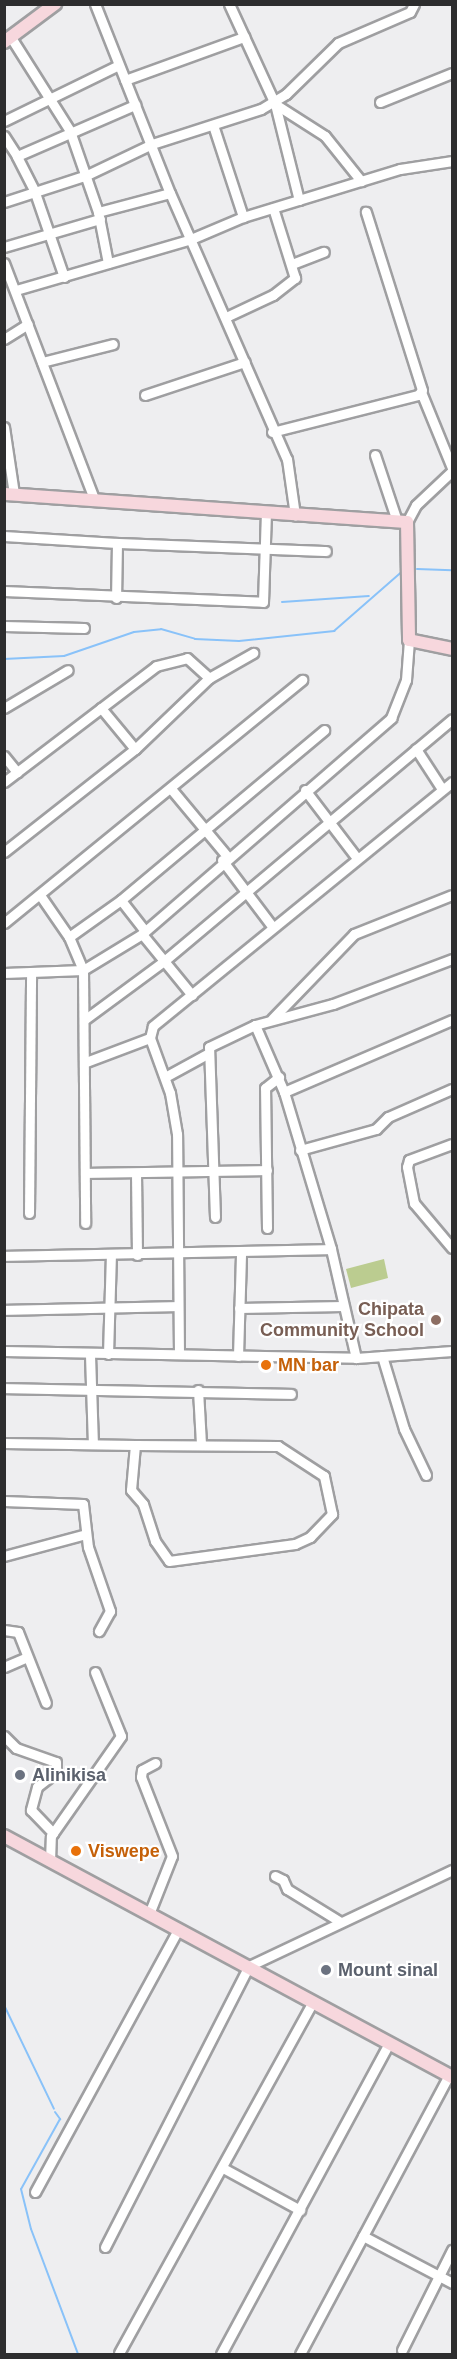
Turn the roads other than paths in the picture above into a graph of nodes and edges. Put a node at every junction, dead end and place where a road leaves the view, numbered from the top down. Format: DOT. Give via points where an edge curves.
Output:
graph roads {
  1 [pos="55,4"];
  2 [pos="95,4"];
  3 [pos="229,4"];
  4 [pos="414,4"];
  5 [pos="244,37"];
  6 [pos="7,39"];
  7 [pos="117,66"];
  8 [pos="453,73"];
  9 [pos="125,80"];
  10 [pos="52,98"];
  11 [pos="380,102"];
  12 [pos="274,103"];
  13 [pos="135,105"];
  14 [pos="4,121"];
  15 [pos="213,125"];
  16 [pos="70,131"];
  17 [pos="4,136"];
  18 [pos="152,144"];
  19 [pos="16,156"];
  20 [pos="453,161"];
  21 [pos="87,175"];
  22 [pos="361,181"];
  23 [pos="34,190"];
  24 [pos="170,193"];
  25 [pos="299,200"];
  26 [pos="4,202"];
  27 [pos="273,208"];
  28 [pos="366,213"];
  29 [pos="99,215"];
  30 [pos="243,217"];
  31 [pos="48,231"];
  32 [pos="191,239"];
  33 [pos="4,247"];
  34 [pos="324,252"];
  35 [pos="108,263"];
  36 [pos="4,264"];
  37 [pos="292,264"];
  38 [pos="64,277"];
  39 [pos="16,290"];
  40 [pos="226,318"];
  41 [pos="28,324"];
  42 [pos="4,339"];
  43 [pos="112,344"];
  44 [pos="42,362"];
  45 [pos="245,362"];
  46 [pos="421,392"];
  47 [pos="145,395"];
  48 [pos="5,430"];
  49 [pos="272,432"];
  50 [pos="375,455"];
  51 [pos="453,470"];
  52 [pos="9,494"];
  53 [pos="94,499"];
  54 [pos="266,512"];
  55 [pos="295,514"];
  56 [pos="402,522"];
  57 [pos="4,536"];
  58 [pos="117,543"];
  59 [pos="264,550"];
  60 [pos="326,551"];
  61 [pos="4,591"];
  62 [pos="116,598"];
  63 [pos="4,626"];
  64 [pos="84,628"];
  65 [pos="409,640"];
  66 [pos="453,649"];
  67 [pos="253,653"];
  68 [pos="68,670"];
  69 [pos="209,678"];
  70 [pos="302,680"];
  71 [pos="4,708"];
  72 [pos="101,708"];
  73 [pos="453,719"];
  74 [pos="324,730"];
  75 [pos="135,748"];
  76 [pos="416,749"];
  77 [pos="4,756"];
  78 [pos="17,772"];
  79 [pos="4,782"];
  80 [pos="453,782"];
  81 [pos="442,789"];
  82 [pos="172,790"];
  83 [pos="305,790"];
  84 [pos="330,821"];
  85 [pos="204,827"];
  86 [pos="5,850"];
  87 [pos="356,857"];
  88 [pos="224,858"];
  89 [pos="245,891"];
  90 [pos="40,895"];
  91 [pos="453,895"];
  92 [pos="121,900"];
  93 [pos="4,923"];
  94 [pos="272,926"];
  95 [pos="143,933"];
  96 [pos="69,937"];
  97 [pos="453,958"];
  98 [pos="164,961"];
  99 [pos="83,970"];
  100 [pos="31,972"];
  101 [pos="4,973"];
  102 [pos="192,995"];
  103 [pos="84,1020"];
  104 [pos="270,1020"];
  105 [pos="453,1020"];
  106 [pos="255,1025"];
  107 [pos="150,1038"];
  108 [pos="207,1054"];
  109 [pos="86,1062"];
  110 [pos="165,1077"];
  111 [pos="279,1077"];
  112 [pos="453,1089"];
  113 [pos="284,1092"];
  114 [pos="453,1144"];
  115 [pos="300,1150"];
  116 [pos="267,1170"];
  117 [pos="213,1172"];
  118 [pos="86,1173"];
  119 [pos="136,1173"];
  120 [pos="176,1173"];
  121 [pos="29,1213"];
  122 [pos="215,1217"];
  123 [pos="85,1223"];
  124 [pos="267,1228"];
  125 [pos="453,1248"];
  126 [pos="331,1249"];
  127 [pos="175,1252"];
  128 [pos="241,1253"];
  129 [pos="111,1255"];
  130 [pos="137,1255"];
  131 [pos="4,1256"];
  132 [pos="176,1306"];
  133 [pos="343,1306"];
  134 [pos="239,1308"];
  135 [pos="4,1310"];
  136 [pos="106,1310"];
  137 [pos="4,1351"];
  138 [pos="453,1351"];
  139 [pos="90,1354"];
  140 [pos="108,1354"];
  141 [pos="179,1354"];
  142 [pos="238,1356"];
  143 [pos="382,1356"];
  144 [pos="356,1358"];
  145 [pos="4,1388"];
  146 [pos="92,1389"];
  147 [pos="198,1390"];
  148 [pos="291,1394"];
  149 [pos="4,1443"];
  150 [pos="201,1443"];
  151 [pos="93,1444"];
  152 [pos="135,1445"];
  153 [pos="426,1475"];
  154 [pos="4,1501"];
  155 [pos="86,1534"];
  156 [pos="4,1556"];
  157 [pos="4,1630"];
  158 [pos="99,1631"];
  159 [pos="27,1657"];
  160 [pos="4,1667"];
  161 [pos="95,1672"];
  162 [pos="46,1703"];
  163 [pos="4,1736"];
  164 [pos="155,1763"];
  165 [pos="53,1833"];
  166 [pos="4,1836"];
  167 [pos="50,1861"];
  168 [pos="453,1870"];
  169 [pos="275,1876"];
  170 [pos="149,1914"];
  171 [pos="339,1921"];
  172 [pos="178,1930"];
  173 [pos="249,1966"];
  174 [pos="313,2002"];
  175 [pos="389,2043"];
  176 [pos="451,2076"];
  177 [pos="223,2168"];
  178 [pos="35,2192"];
  179 [pos="300,2210"];
  180 [pos="363,2236"];
  181 [pos="105,2247"];
  182 [pos="453,2250"];
  183 [pos="439,2276"];
  184 [pos="453,2283"];
  185 [pos="402,2350"];
  186 [pos="119,2353"];
  187 [pos="221,2355"];
  188 [pos="300,2355"];
  1 -- 6 [label="street"];
  2 -- 7 [label="street"];
  3 -- 5 [label="street"];
  4 -- 12 [label="street" via="410,12 338,43"];
  5 -- 9 [label="street" via="211,53"];
  5 -- 12 [label="street"];
  6 -- 10 [label="street"];
  7 -- 9 [label="street"];
  7 -- 10 [label="street"];
  8 -- 11 [label="street"];
  9 -- 13 [label="street"];
  10 -- 14 [label="street"];
  10 -- 16 [label="street"];
  12 -- 15 [label="street"];
  12 -- 22 [label="street" via="326,136"];
  12 -- 25 [label="street"];
  13 -- 16 [label="street"];
  13 -- 18 [label="street"];
  15 -- 18 [label="street"];
  15 -- 30 [label="street"];
  16 -- 19 [label="street"];
  16 -- 21 [label="street"];
  17 -- 19 [label="street"];
  18 -- 21 [label="street"];
  18 -- 24 [label="street"];
  19 -- 23 [label="street"];
  20 -- 22 [label="street"];
  21 -- 23 [label="street"];
  21 -- 29 [label="street"];
  22 -- 25 [label="street"];
  23 -- 26 [label="street"];
  23 -- 31 [label="street"];
  24 -- 29 [label="street"];
  24 -- 32 [label="street"];
  25 -- 27 [label="street"];
  27 -- 30 [label="street"];
  27 -- 37 [label="street"];
  28 -- 46 [label="street" via="423,380"];
  29 -- 31 [label="street"];
  29 -- 35 [label="street"];
  30 -- 32 [label="street"];
  31 -- 33 [label="street"];
  31 -- 38 [label="street"];
  32 -- 35 [label="street"];
  32 -- 40 [label="street"];
  34 -- 37 [label="street"];
  35 -- 38 [label="street"];
  36 -- 39 [label="street"];
  37 -- 40 [label="street" via="293,280"];
  38 -- 39 [label="street"];
  39 -- 41 [label="street"];
  40 -- 45 [label="street"];
  41 -- 42 [label="street"];
  41 -- 44 [label="street"];
  43 -- 44 [label="street"];
  44 -- 53 [label="street"];
  45 -- 47 [label="street"];
  45 -- 49 [label="street"];
  46 -- 49 [label="street"];
  46 -- 51 [label="street"];
  48 -- 52 [label="street"];
  49 -- 55 [label="street" via="287,459"];
  50 -- 56 [label="street"];
  51 -- 56 [label="street"];
  52 -- 53 [label="street"];
  53 -- 54 [label="street"];
  54 -- 55 [label="street"];
  54 -- 59 [label="street"];
  55 -- 56 [label="street"];
  56 -- 65 [label="street"];
  57 -- 58 [label="street"];
  58 -- 59 [label="street"];
  58 -- 62 [label="street"];
  59 -- 60 [label="street"];
  59 -- 62 [label="street" via="263,602"];
  61 -- 62 [label="street"];
  63 -- 64 [label="street"];
  65 -- 66 [label="street"];
  65 -- 83 [label="street" via="406,680 391,718"];
  67 -- 69 [label="street"];
  68 -- 71 [label="street"];
  69 -- 72 [label="street" via="183,658 145,672"];
  69 -- 75 [label="street"];
  70 -- 82 [label="street"];
  72 -- 75 [label="street"];
  72 -- 78 [label="street"];
  73 -- 76 [label="street"];
  74 -- 85 [label="street"];
  75 -- 86 [label="street"];
  76 -- 81 [label="street"];
  76 -- 84 [label="street"];
  77 -- 78 [label="street"];
  78 -- 79 [label="street"];
  80 -- 81 [label="street"];
  81 -- 87 [label="street" via="410,822"];
  82 -- 85 [label="street"];
  82 -- 90 [label="street"];
  83 -- 84 [label="street"];
  83 -- 88 [label="street"];
  84 -- 87 [label="street"];
  84 -- 89 [label="street"];
  85 -- 88 [label="street"];
  85 -- 92 [label="street"];
  87 -- 94 [label="street"];
  88 -- 89 [label="street"];
  88 -- 95 [label="street"];
  89 -- 94 [label="street"];
  89 -- 98 [label="street"];
  90 -- 93 [label="street"];
  90 -- 96 [label="street"];
  91 -- 104 [label="street" via="354,934"];
  92 -- 95 [label="street"];
  92 -- 96 [label="street"];
  94 -- 102 [label="street"];
  95 -- 98 [label="street"];
  95 -- 99 [label="street"];
  96 -- 99 [label="street"];
  97 -- 104 [label="street" via="333,1004"];
  98 -- 102 [label="street"];
  98 -- 103 [label="street"];
  99 -- 100 [label="street"];
  99 -- 103 [label="street"];
  100 -- 101 [label="street"];
  100 -- 121 [label="street"];
  102 -- 107 [label="street" via="153,1026"];
  103 -- 109 [label="street"];
  104 -- 106 [label="street"];
  105 -- 113 [label="street"];
  106 -- 108 [label="street" via="209,1047"];
  106 -- 111 [label="street"];
  107 -- 109 [label="street"];
  107 -- 110 [label="street"];
  108 -- 110 [label="street"];
  108 -- 117 [label="street" via="214,1087"];
  109 -- 118 [label="street"];
  110 -- 120 [label="street" via="177,1134"];
  111 -- 113 [label="street"];
  111 -- 116 [label="street" via="265,1088"];
  112 -- 115 [label="street" via="388,1117 376,1129"];
  113 -- 115 [label="street"];
  114 -- 125 [label="street" via="409,1160 406,1167 414,1203"];
  115 -- 126 [label="street"];
  116 -- 117 [label="street"];
  116 -- 124 [label="street"];
  117 -- 120 [label="street"];
  117 -- 122 [label="street"];
  118 -- 119 [label="street"];
  118 -- 123 [label="street"];
  119 -- 120 [label="street"];
  119 -- 130 [label="street"];
  120 -- 127 [label="street"];
  126 -- 128 [label="street"];
  126 -- 133 [label="street"];
  127 -- 128 [label="street"];
  127 -- 130 [label="street"];
  127 -- 132 [label="street"];
  128 -- 134 [label="street"];
  129 -- 130 [label="street"];
  129 -- 131 [label="street"];
  129 -- 136 [label="street"];
  132 -- 136 [label="street"];
  132 -- 141 [label="street"];
  133 -- 134 [label="street"];
  133 -- 144 [label="street"];
  134 -- 142 [label="street"];
  135 -- 136 [label="street"];
  136 -- 140 [label="street"];
  137 -- 139 [label="street"];
  138 -- 143 [label="street"];
  139 -- 140 [label="street"];
  139 -- 146 [label="street"];
  140 -- 141 [label="street"];
  141 -- 142 [label="street"];
  142 -- 144 [label="street"];
  143 -- 144 [label="street"];
  143 -- 153 [label="street" via="404,1429"];
  145 -- 146 [label="street"];
  146 -- 147 [label="street"];
  146 -- 151 [label="street"];
  147 -- 148 [label="street"];
  147 -- 150 [label="street"];
  149 -- 151 [label="street"];
  150 -- 152 [label="street"];
  150 -- 152 [label="street" via="278,1446 324,1476 332,1514 310,1537 288,1546 169,1561 155,1540 143,1504 130,1490"];
  151 -- 152 [label="street"];
  154 -- 155 [label="street" via="80,1502"];
  155 -- 156 [label="street"];
  155 -- 158 [label="street" via="110,1607"];
  157 -- 159 [label="street" via="18,1632"];
  159 -- 160 [label="street"];
  159 -- 162 [label="street"];
  161 -- 165 [label="street" via="121,1736"];
  163 -- 165 [label="street" via="16,1748 56,1762 56,1772 37,1787 31,1810"];
  164 -- 170 [label="street" via="142,1770 141,1778 172,1856"];
  165 -- 167 [label="street"];
  166 -- 167 [label="street"];
  167 -- 170 [label="street"];
  168 -- 171 [label="street"];
  169 -- 171 [label="street" via="283,1880 287,1889"];
  170 -- 172 [label="street"];
  171 -- 173 [label="street"];
  172 -- 173 [label="street"];
  172 -- 178 [label="street"];
  173 -- 174 [label="street"];
  173 -- 181 [label="street"];
  174 -- 175 [label="street"];
  174 -- 177 [label="street"];
  175 -- 176 [label="street"];
  175 -- 179 [label="street"];
  176 -- 180 [label="street"];
  177 -- 179 [label="street"];
  177 -- 186 [label="street"];
  179 -- 187 [label="street"];
  180 -- 183 [label="street"];
  180 -- 188 [label="street"];
  182 -- 183 [label="street"];
  183 -- 184 [label="street"];
  183 -- 185 [label="street"];
}
